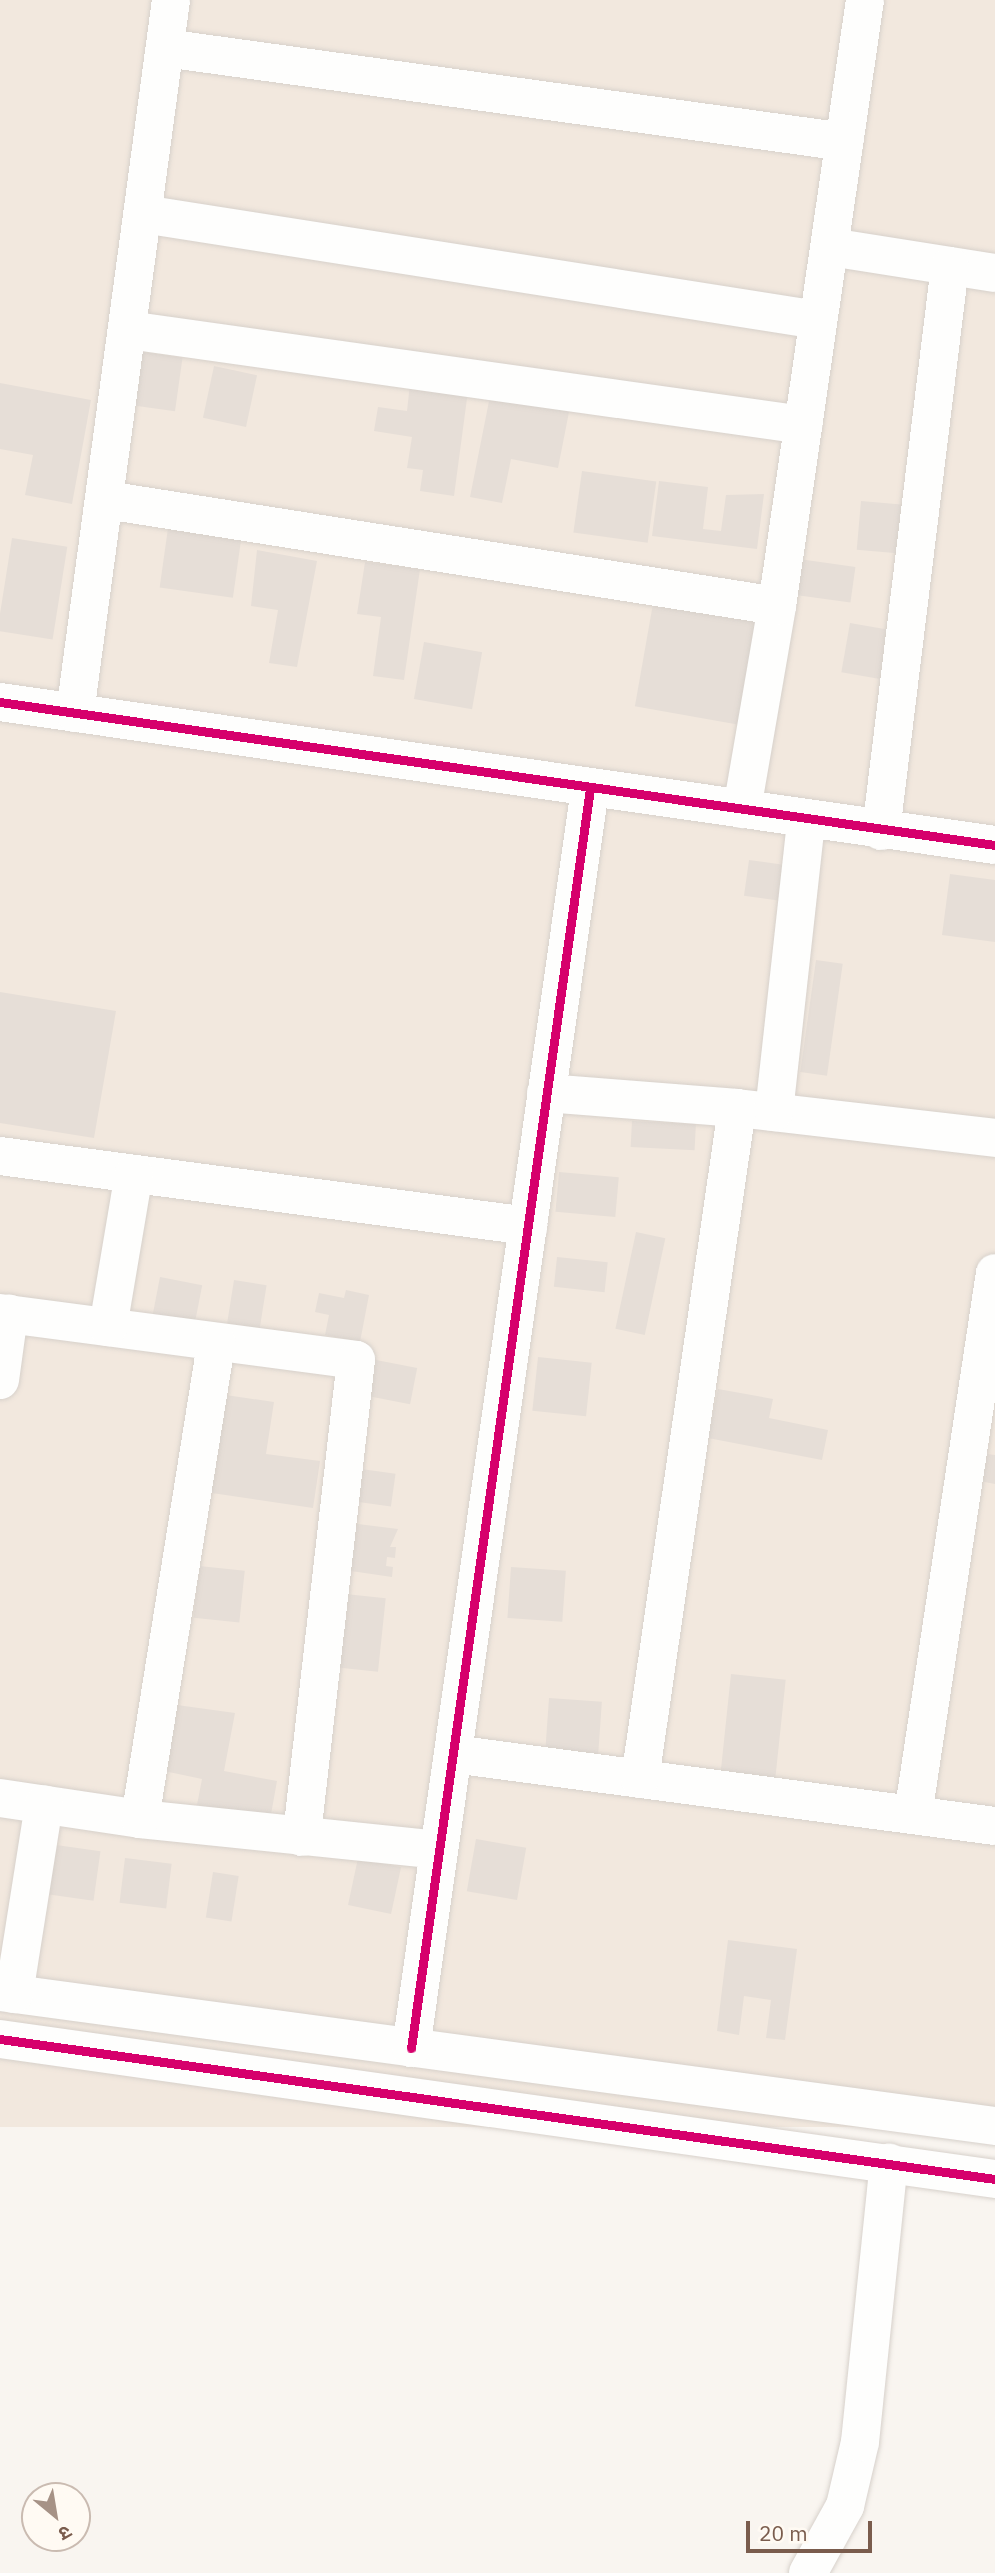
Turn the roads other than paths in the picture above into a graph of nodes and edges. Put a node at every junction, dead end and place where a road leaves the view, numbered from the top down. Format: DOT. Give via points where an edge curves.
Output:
graph roads {
  1 [pos="171,0"];
  2 [pos="865,0"];
  3 [pos="165,48"];
  4 [pos="845,142"];
  5 [pos="143,214"];
  6 [pos="830,247"];
  7 [pos="950,266"];
  8 [pos="995,273"];
  9 [pos="818,320"];
  10 [pos="128,330"];
  11 [pos="803,425"];
  12 [pos="106,500"];
  13 [pos="777,606"];
  14 [pos="0,702"];
  15 [pos="75,713"];
  16 [pos="590,789"];
  17 [pos="742,809"];
  18 [pos="806,821"];
  19 [pos="881,831"];
  20 [pos="995,845"];
  21 [pos="546,1093"];
  22 [pos="755,1110"];
  23 [pos="995,1138"];
  24 [pos="0,1156"];
  25 [pos="134,1174"];
  26 [pos="528,1226"];
  27 [pos="995,1273"];
  28 [pos="5,1313"];
  29 [pos="108,1327"];
  30 [pos="216,1342"];
  31 [pos="0,1380"];
  32 [pos="453,1754"];
  33 [pos="640,1779"];
  34 [pos="0,1798"];
  35 [pos="44,1804"];
  36 [pos="913,1815"];
  37 [pos="140,1819"];
  38 [pos="995,1826"];
  39 [pos="302,1837"];
  40 [pos="438,1850"];
  41 [pos="7,1993"];
  42 [pos="0,2039"];
  43 [pos="411,2048"];
  44 [pos="995,2126"];
  45 [pos="889,2163"];
  46 [pos="995,2179"];
  47 [pos="808,2573"];
  1 -- 3 [label="street"];
  2 -- 4 [label="street"];
  3 -- 4 [label="street"];
  3 -- 5 [label="street"];
  4 -- 6 [label="street"];
  5 -- 9 [label="street"];
  5 -- 10 [label="street"];
  6 -- 7 [label="street"];
  6 -- 9 [label="street"];
  7 -- 8 [label="street"];
  7 -- 19 [label="street"];
  9 -- 11 [label="street"];
  10 -- 11 [label="street"];
  10 -- 12 [label="street"];
  11 -- 13 [label="street"];
  12 -- 13 [label="street"];
  12 -- 15 [label="street"];
  13 -- 17 [label="street"];
  14 -- 15 [label="street"];
  15 -- 16 [label="street"];
  16 -- 17 [label="street"];
  16 -- 21 [label="street"];
  17 -- 18 [label="street"];
  18 -- 19 [label="street"];
  18 -- 22 [label="street"];
  19 -- 20 [label="street"];
  21 -- 22 [label="street"];
  21 -- 26 [label="street"];
  22 -- 23 [label="street"];
  22 -- 33 [label="street"];
  24 -- 25 [label="street"];
  25 -- 26 [label="street"];
  25 -- 29 [label="street"];
  26 -- 32 [label="street"];
  27 -- 36 [label="street"];
  28 -- 29 [label="street"];
  28 -- 31 [label="street"];
  29 -- 30 [label="street"];
  30 -- 37 [label="street"];
  30 -- 39 [label="street" via="356,1360"];
  32 -- 33 [label="street"];
  32 -- 40 [label="street"];
  33 -- 36 [label="street"];
  34 -- 35 [label="street"];
  35 -- 37 [label="street"];
  35 -- 41 [label="street"];
  36 -- 38 [label="street"];
  37 -- 39 [label="street"];
  39 -- 40 [label="street"];
  40 -- 43 [label="street"];
  41 -- 43 [label="street"];
  42 -- 45 [label="street"];
  43 -- 44 [label="street"];
  45 -- 46 [label="street"];
  45 -- 47 [label="street" via="860,2442 845,2506"];
}
